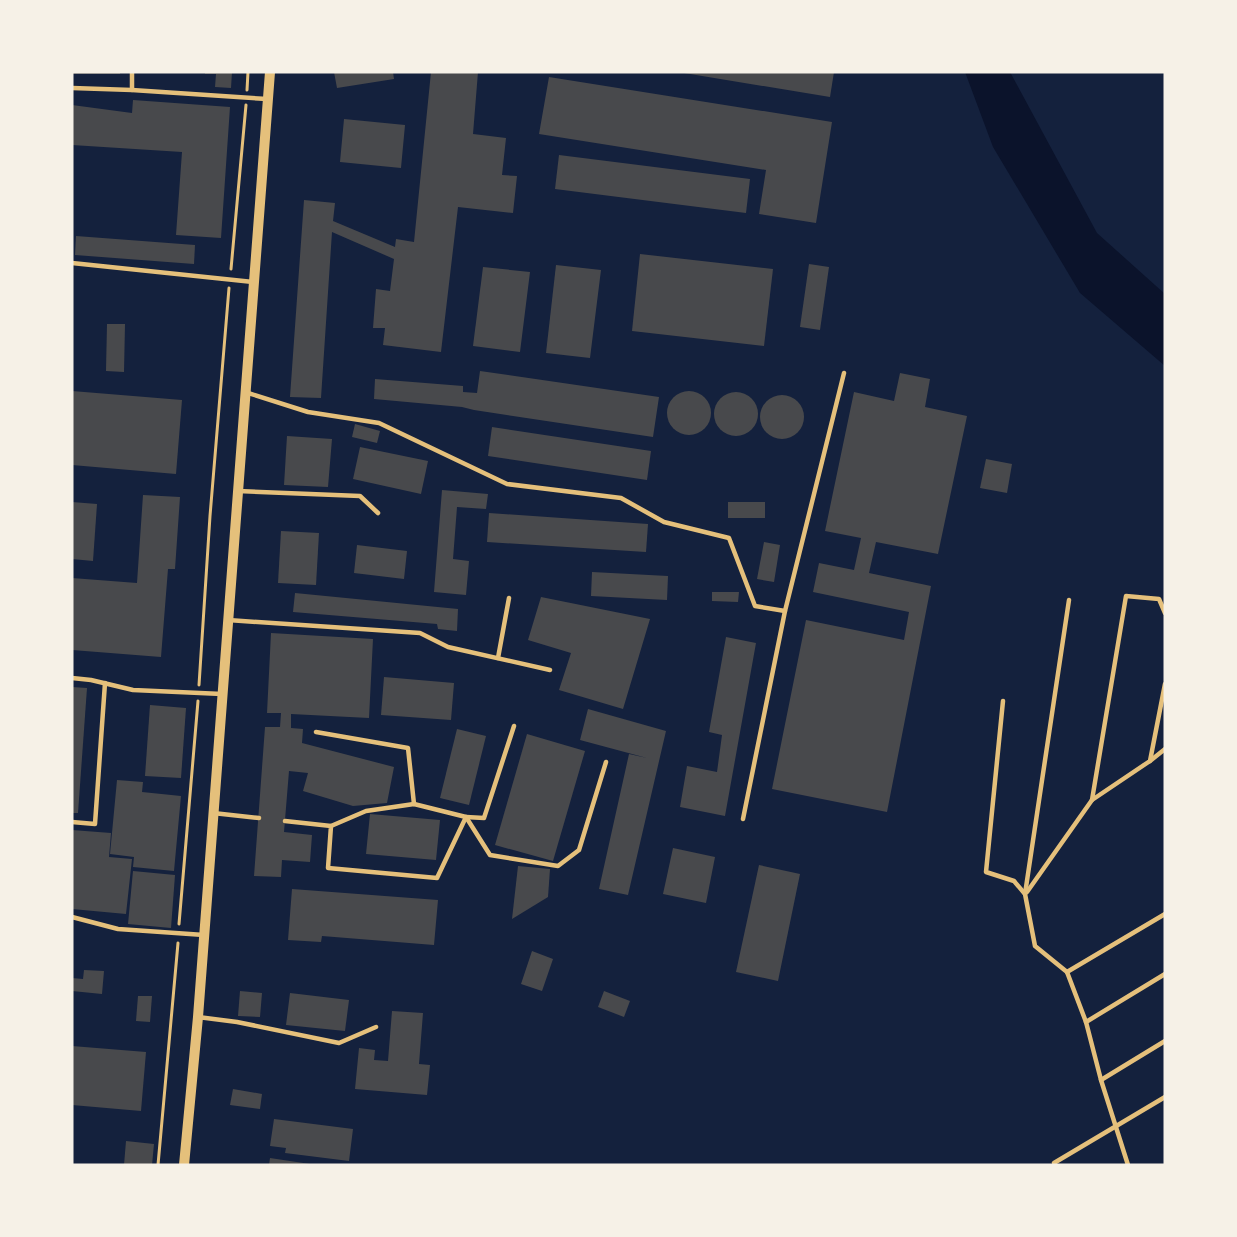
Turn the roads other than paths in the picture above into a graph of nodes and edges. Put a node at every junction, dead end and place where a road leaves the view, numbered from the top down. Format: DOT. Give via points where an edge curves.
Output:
graph roads {
  1 [pos="132,72"];
  2 [pos="270,72"];
  3 [pos="72,88"];
  4 [pos="132,90"];
  5 [pos="267,99"];
  6 [pos="72,263"];
  7 [pos="254,282"];
  8 [pos="844,373"];
  9 [pos="245,392"];
  10 [pos="238,491"];
  11 [pos="378,513"];
  12 [pos="509,598"];
  13 [pos="1069,600"];
  14 [pos="785,611"];
  15 [pos="1165,614"];
  16 [pos="228,620"];
  17 [pos="498,658"];
  18 [pos="550,670"];
  19 [pos="72,678"];
  20 [pos="105,683"];
  21 [pos="1165,684"];
  22 [pos="222,694"];
  23 [pos="1003,701"];
  24 [pos="514,726"];
  25 [pos="316,732"];
  26 [pos="1165,748"];
  27 [pos="1150,761"];
  28 [pos="606,762"];
  29 [pos="1092,800"];
  30 [pos="414,804"];
  31 [pos="213,813"];
  32 [pos="466,817"];
  33 [pos="259,818"];
  34 [pos="743,819"];
  35 [pos="285,821"];
  36 [pos="72,822"];
  37 [pos="331,826"];
  38 [pos="1025,894"];
  39 [pos="1165,914"];
  40 [pos="72,917"];
  41 [pos="204,935"];
  42 [pos="1067,972"];
  43 [pos="1165,974"];
  44 [pos="198,1017"];
  45 [pos="1086,1022"];
  46 [pos="376,1028"];
  47 [pos="1165,1041"];
  48 [pos="1101,1080"];
  49 [pos="1165,1097"];
  50 [pos="1116,1127"];
  51 [pos="1054,1163"];
  52 [pos="184,1165"];
  53 [pos="1128,1165"];
  1 -- 4 [label="lane"];
  2 -- 5 [label="street"];
  3 -- 4 [label="lane"];
  4 -- 5 [label="lane"];
  5 -- 7 [label="street"];
  6 -- 7 [label="lane"];
  7 -- 9 [label="street"];
  8 -- 14 [label="lane"];
  9 -- 10 [label="street"];
  9 -- 14 [label="lane" via="308,412 379,423 507,484 621,498 664,522 729,538 755,606"];
  10 -- 11 [label="lane" via="360,496"];
  10 -- 16 [label="street"];
  12 -- 17 [label="lane"];
  13 -- 38 [label="lane"];
  14 -- 34 [label="lane"];
  15 -- 29 [label="lane" via="1159,599 1126,596"];
  16 -- 17 [label="lane" via="420,633 448,647"];
  16 -- 22 [label="street"];
  17 -- 18 [label="lane"];
  19 -- 20 [label="lane"];
  20 -- 22 [label="lane" via="133,690"];
  20 -- 36 [label="lane" via="95,824"];
  21 -- 27 [label="lane"];
  22 -- 31 [label="street"];
  23 -- 38 [label="lane" via="986,872 1014,881"];
  24 -- 32 [label="lane" via="484,818"];
  25 -- 30 [label="lane" via="408,748"];
  26 -- 27 [label="lane"];
  27 -- 29 [label="lane"];
  28 -- 32 [label="lane" via="579,850 558,866 490,855"];
  29 -- 38 [label="lane"];
  30 -- 32 [label="lane"];
  30 -- 37 [label="lane" via="366,811"];
  31 -- 33 [label="lane"];
  31 -- 41 [label="street"];
  32 -- 37 [label="lane" via="437,878 328,868"];
  35 -- 37 [label="lane"];
  38 -- 42 [label="lane" via="1035,946"];
  39 -- 42 [label="lane"];
  40 -- 41 [label="lane" via="118,929"];
  41 -- 44 [label="street"];
  42 -- 45 [label="lane"];
  43 -- 45 [label="lane"];
  44 -- 46 [label="lane" via="339,1043"];
  44 -- 52 [label="street"];
  45 -- 48 [label="lane"];
  47 -- 48 [label="lane"];
  48 -- 50 [label="lane"];
  49 -- 50 [label="lane"];
  50 -- 51 [label="lane"];
  50 -- 53 [label="lane"];
}
